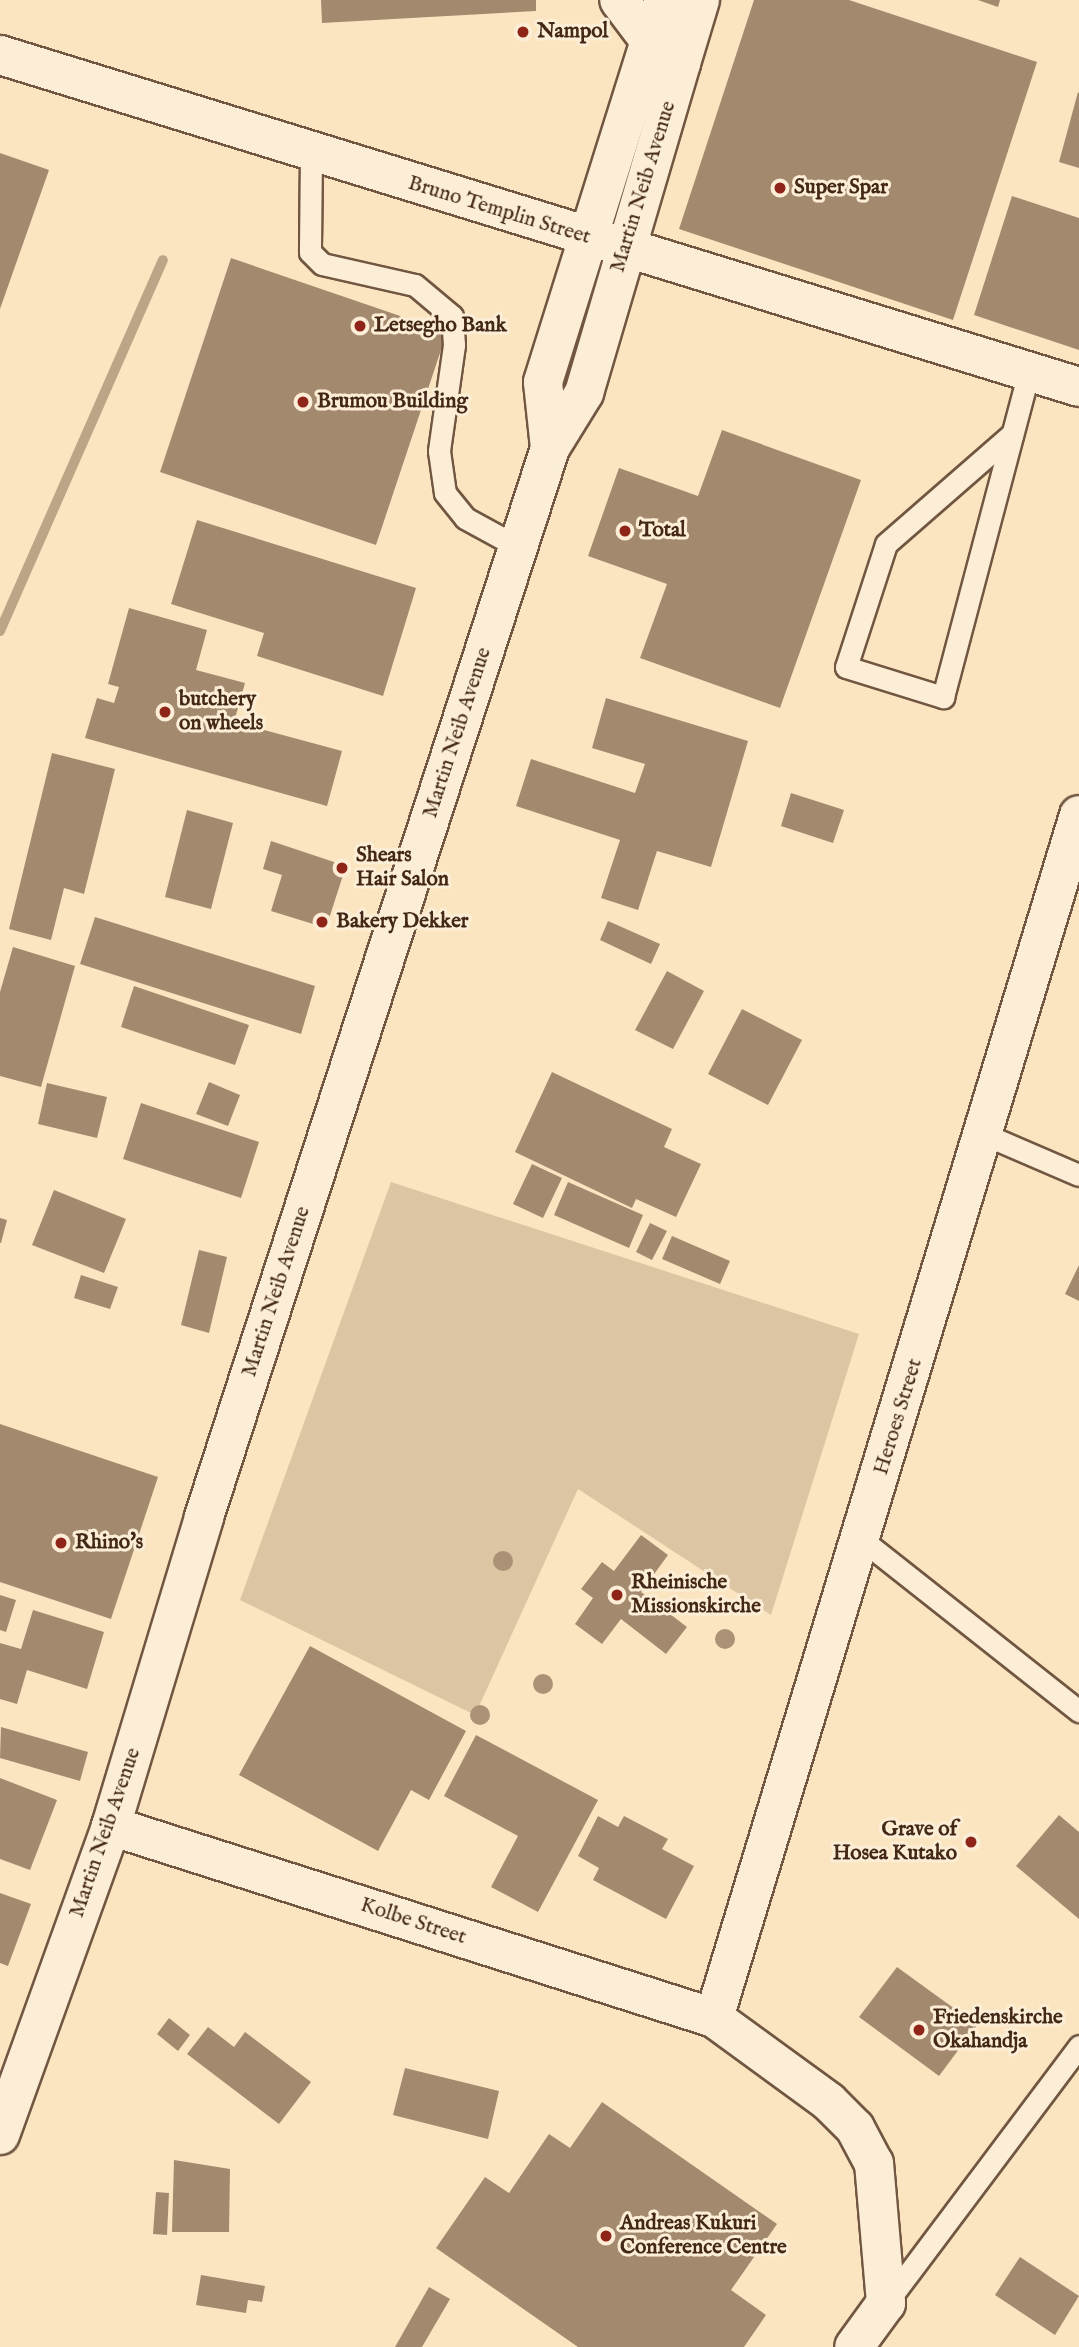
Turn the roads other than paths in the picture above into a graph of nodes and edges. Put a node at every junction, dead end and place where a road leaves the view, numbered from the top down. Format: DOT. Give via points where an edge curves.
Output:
graph roads {
  1 [pos="619,0"];
  2 [pos="664,0"];
  3 [pos="700,0"];
  4 [pos="650,41"];
  5 [pos="0,55"];
  6 [pos="681,63"];
  7 [pos="311,153"];
  8 [pos="587,239"];
  9 [pos="624,251"];
  10 [pos="1029,371"];
  11 [pos="1079,387"];
  12 [pos="1012,434"];
  13 [pos="550,448"];
  14 [pos="518,547"];
  15 [pos="1079,815"];
  16 [pos="986,1135"];
  17 [pos="1079,1175"];
  18 [pos="861,1539"];
  19 [pos="1079,1711"];
  20 [pos="111,1826"];
  21 [pos="714,2018"];
  22 [pos="1079,2046"];
  23 [pos="0,2135"];
  24 [pos="886,2303"];
  25 [pos="854,2347"];
  1 -- 4 [label="street"];
  2 -- 4 [label="street, Martin Neib Avenue"];
  3 -- 6 [label="street, Martin Neib Avenue"];
  4 -- 6 [label="street"];
  4 -- 8 [label="street, Martin Neib Avenue"];
  5 -- 7 [label="street, Bruno Templin Street"];
  6 -- 9 [label="street, Martin Neib Avenue"];
  7 -- 8 [label="street, Bruno Templin Street"];
  7 -- 14 [label="lane" via="310,252 322,264 415,285 452,316 454,345 439,451 445,493 465,518"];
  8 -- 9 [label="street, Bruno Templin Street"];
  8 -- 13 [label="street, Martin Neib Avenue" via="543,382"];
  9 -- 10 [label="street, Bruno Templin Street"];
  9 -- 13 [label="street, Martin Neib Avenue" via="584,393"];
  10 -- 11 [label="street, Bruno Templin Street"];
  10 -- 12 [label="lane"];
  12 -- 12 [label="lane" via="943,697 846,667 886,544"];
  13 -- 14 [label="street, Martin Neib Avenue"];
  14 -- 20 [label="street, Martin Neib Avenue" via="204,1517"];
  15 -- 16 [label="street, Heroes Street"];
  16 -- 17 [label="lane"];
  16 -- 18 [label="street, Heroes Street"];
  18 -- 19 [label="lane"];
  18 -- 21 [label="street, Heroes Street"];
  20 -- 21 [label="street, Kolbe Street"];
  20 -- 23 [label="street, Martin Neib Avenue"];
  21 -- 24 [label="street" via="855,2128 874,2163"];
  22 -- 24 [label="lane"];
  24 -- 25 [label="street"];
}
